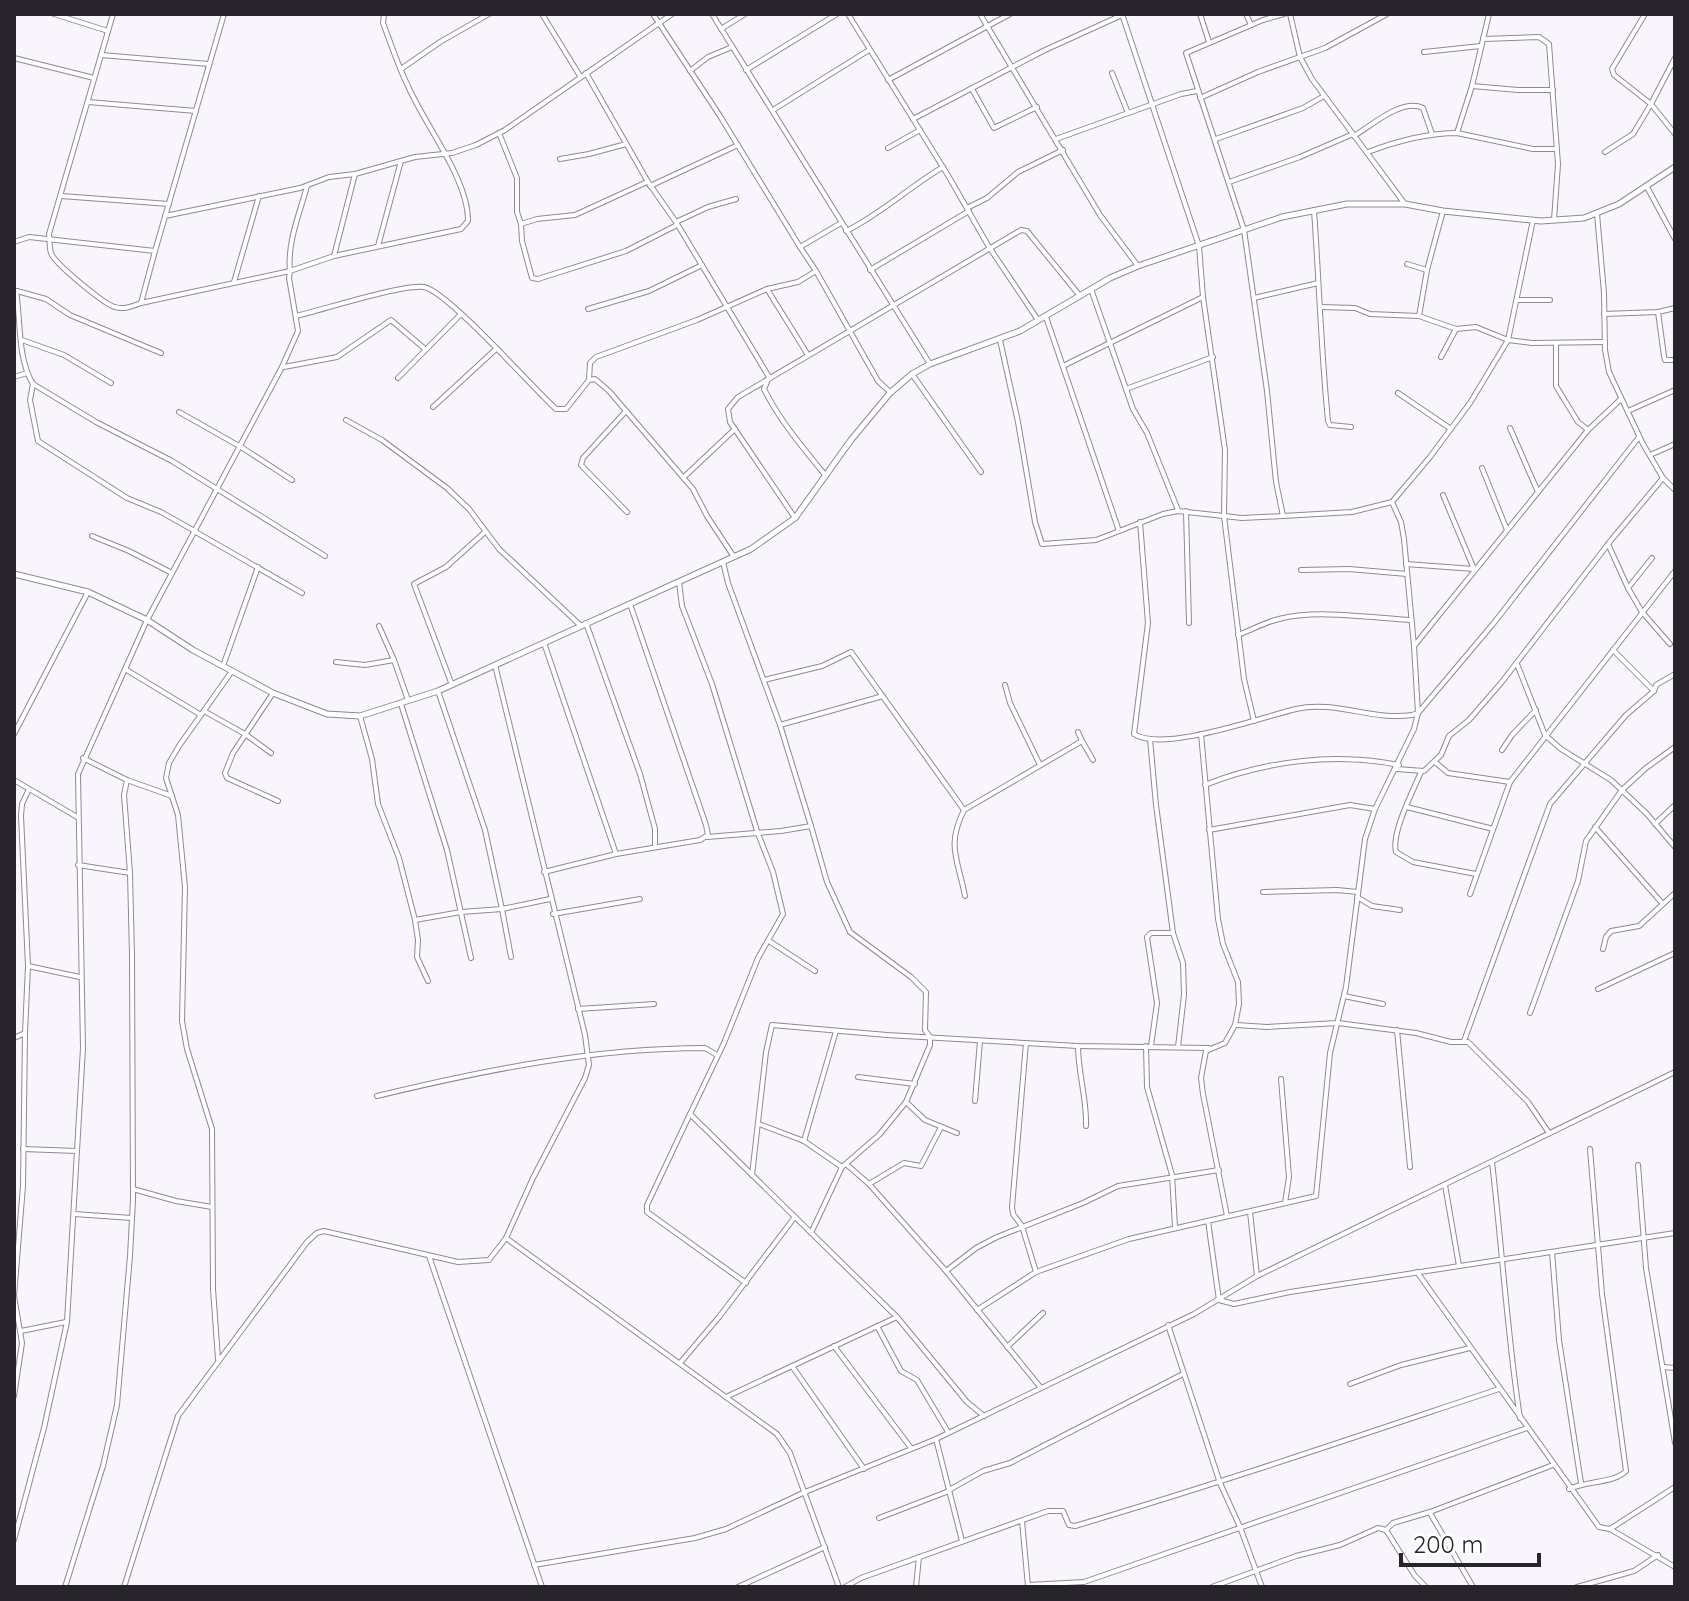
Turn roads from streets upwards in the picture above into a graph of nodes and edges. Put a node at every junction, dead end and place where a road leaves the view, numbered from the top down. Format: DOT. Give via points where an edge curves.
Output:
graph roads {
  1 [pos="54,14"];
  2 [pos="113,14"];
  3 [pos="224,14"];
  4 [pos="384,14"];
  5 [pos="489,14"];
  6 [pos="543,14"];
  7 [pos="653,14"];
  8 [pos="672,14"];
  9 [pos="712,14"];
  10 [pos="745,14"];
  11 [pos="837,14"];
  12 [pos="848,14"];
  13 [pos="980,14"];
  14 [pos="1010,14"];
  15 [pos="1122,14"];
  16 [pos="1200,14"];
  17 [pos="1246,14"];
  18 [pos="1284,14"];
  19 [pos="1290,14"];
  20 [pos="1387,14"];
  21 [pos="1489,14"];
  22 [pos="1645,14"];
  23 [pos="658,24"];
  24 [pos="1251,25"];
  25 [pos="989,26"];
  26 [pos="721,29"];
  27 [pos="108,31"];
  28 [pos="1483,39"];
  29 [pos="1209,42"];
  30 [pos="1481,46"];
  31 [pos="732,47"];
  32 [pos="869,50"];
  33 [pos="1424,52"];
  34 [pos="101,55"];
  35 [pos="1300,57"];
  36 [pos="14,58"];
  37 [pos="1675,58"];
  38 [pos="209,64"];
  39 [pos="1012,67"];
  40 [pos="401,69"];
  41 [pos="746,70"];
  42 [pos="690,71"];
  43 [pos="586,73"];
  44 [pos="1112,73"];
  45 [pos="580,76"];
  46 [pos="94,78"];
  47 [pos="888,80"];
  48 [pos="1472,86"];
  49 [pos="972,89"];
  50 [pos="1553,90"];
  51 [pos="1197,91"];
  52 [pos="1324,96"];
  53 [pos="1200,98"];
  54 [pos="88,102"];
  55 [pos="1153,104"];
  56 [pos="1651,104"];
  57 [pos="1037,107"];
  58 [pos="772,110"];
  59 [pos="196,111"];
  60 [pos="1128,113"];
  61 [pos="913,119"];
  62 [pos="920,130"];
  63 [pos="499,133"];
  64 [pos="1457,133"];
  65 [pos="1432,134"];
  66 [pos="1675,134"];
  67 [pos="1354,135"];
  68 [pos="1216,139"];
  69 [pos="1055,140"];
  70 [pos="626,144"];
  71 [pos="738,145"];
  72 [pos="888,148"];
  73 [pos="1555,149"];
  74 [pos="1063,150"];
  75 [pos="1368,152"];
  76 [pos="1605,152"];
  77 [pos="444,154"];
  78 [pos="560,159"];
  79 [pos="401,161"];
  80 [pos="943,167"];
  81 [pos="1675,167"];
  82 [pos="355,174"];
  83 [pos="1229,182"];
  84 [pos="649,184"];
  85 [pos="307,186"];
  86 [pos="1647,187"];
  87 [pos="61,196"];
  88 [pos="259,196"];
  89 [pos="736,199"];
  90 [pos="169,204"];
  91 [pos="1405,204"];
  92 [pos="968,209"];
  93 [pos="1314,210"];
  94 [pos="1443,211"];
  95 [pos="1597,214"];
  96 [pos="165,216"];
  97 [pos="1533,220"];
  98 [pos="1553,222"];
  99 [pos="841,223"];
  100 [pos="521,224"];
  101 [pos="677,224"];
  102 [pos="1244,230"];
  103 [pos="846,231"];
  104 [pos="50,239"];
  105 [pos="1675,239"];
  106 [pos="14,242"];
  107 [pos="378,246"];
  108 [pos="1199,246"];
  109 [pos="800,247"];
  110 [pos="989,247"];
  111 [pos="155,251"];
  112 [pos="334,256"];
  113 [pos="1407,264"];
  114 [pos="702,265"];
  115 [pos="1138,266"];
  116 [pos="870,270"];
  117 [pos="1427,270"];
  118 [pos="290,271"];
  119 [pos="816,271"];
  120 [pos="234,283"];
  121 [pos="1319,283"];
  122 [pos="767,289"];
  123 [pos="1091,289"];
  124 [pos="15,291"];
  125 [pos="1080,296"];
  126 [pos="1203,297"];
  127 [pos="1254,298"];
  128 [pos="1517,300"];
  129 [pos="1550,300"];
  130 [pos="141,303"];
  131 [pos="726,306"];
  132 [pos="894,306"];
  133 [pos="1321,307"];
  134 [pos="1675,308"];
  135 [pos="588,309"];
  136 [pos="1658,312"];
  137 [pos="461,314"];
  138 [pos="1604,314"];
  139 [pos="296,316"];
  140 [pos="1419,316"];
  141 [pos="1046,317"];
  142 [pos="1039,322"];
  143 [pos="1456,329"];
  144 [pos="851,331"];
  145 [pos="22,340"];
  146 [pos="1000,340"];
  147 [pos="1508,340"];
  148 [pos="1605,342"];
  149 [pos="1109,343"];
  150 [pos="1556,343"];
  151 [pos="425,349"];
  152 [pos="496,349"];
  153 [pos="161,353"];
  154 [pos="808,355"];
  155 [pos="1213,357"];
  156 [pos="1441,357"];
  157 [pos="1675,360"];
  158 [pos="930,364"];
  159 [pos="1063,366"];
  160 [pos="282,367"];
  161 [pos="27,373"];
  162 [pos="912,374"];
  163 [pos="14,377"];
  164 [pos="769,377"];
  165 [pos="398,378"];
  166 [pos="589,380"];
  167 [pos="111,383"];
  168 [pos="33,384"];
  169 [pos="1126,389"];
  170 [pos="1675,390"];
  171 [pos="890,393"];
  172 [pos="1398,393"];
  173 [pos="1621,399"];
  174 [pos="433,407"];
  175 [pos="626,411"];
  176 [pos="1628,411"];
  177 [pos="179,412"];
  178 [pos="346,420"];
  179 [pos="1351,427"];
  180 [pos="1510,428"];
  181 [pos="735,429"];
  182 [pos="1451,429"];
  183 [pos="1588,430"];
  184 [pos="1639,437"];
  185 [pos="1675,444"];
  186 [pos="241,447"];
  187 [pos="1650,455"];
  188 [pos="1482,468"];
  189 [pos="981,472"];
  190 [pos="826,476"];
  191 [pos="684,477"];
  192 [pos="1663,478"];
  193 [pos="292,480"];
  194 [pos="218,489"];
  195 [pos="1675,490"];
  196 [pos="1538,492"];
  197 [pos="1443,495"];
  198 [pos="1392,502"];
  199 [pos="1178,511"];
  200 [pos="1186,511"];
  201 [pos="627,512"];
  202 [pos="1224,516"];
  203 [pos="1283,516"];
  204 [pos="795,518"];
  205 [pos="1140,522"];
  206 [pos="1507,530"];
  207 [pos="194,531"];
  208 [pos="486,531"];
  209 [pos="1119,532"];
  210 [pos="92,536"];
  211 [pos="1608,544"];
  212 [pos="325,556"];
  213 [pos="734,557"];
  214 [pos="1652,558"];
  215 [pos="723,562"];
  216 [pos="1406,564"];
  217 [pos="258,567"];
  218 [pos="1474,569"];
  219 [pos="1301,570"];
  220 [pos="1675,571"];
  221 [pos="172,573"];
  222 [pos="14,574"];
  223 [pos="1407,574"];
  224 [pos="679,582"];
  225 [pos="1628,588"];
  226 [pos="88,592"];
  227 [pos="302,593"];
  228 [pos="630,604"];
  229 [pos="1642,612"];
  230 [pos="147,620"];
  231 [pos="1411,620"];
  232 [pos="1189,623"];
  233 [pos="583,624"];
  234 [pos="379,626"];
  235 [pos="1238,635"];
  236 [pos="544,643"];
  237 [pos="1670,644"];
  238 [pos="1414,646"];
  239 [pos="1613,650"];
  240 [pos="394,660"];
  241 [pos="336,662"];
  242 [pos="1517,663"];
  243 [pos="495,665"];
  244 [pos="223,666"];
  245 [pos="125,669"];
  246 [pos="232,671"];
  247 [pos="1675,674"];
  248 [pos="764,680"];
  249 [pos="452,685"];
  250 [pos="1005,685"];
  251 [pos="438,691"];
  252 [pos="1654,691"];
  253 [pos="273,693"];
  254 [pos="883,696"];
  255 [pos="409,702"];
  256 [pos="401,704"];
  257 [pos="1536,710"];
  258 [pos="203,713"];
  259 [pos="1418,713"];
  260 [pos="360,716"];
  261 [pos="1254,721"];
  262 [pos="780,725"];
  263 [pos="1078,732"];
  264 [pos="14,734"];
  265 [pos="245,734"];
  266 [pos="1201,734"];
  267 [pos="1545,735"];
  268 [pos="1150,739"];
  269 [pos="1082,741"];
  270 [pos="1675,747"];
  271 [pos="1502,750"];
  272 [pos="271,753"];
  273 [pos="83,758"];
  274 [pos="1093,760"];
  275 [pos="1435,762"];
  276 [pos="1584,764"];
  277 [pos="1040,765"];
  278 [pos="1398,767"];
  279 [pos="1421,772"];
  280 [pos="14,780"];
  281 [pos="127,780"];
  282 [pos="1510,782"];
  283 [pos="1205,786"];
  284 [pos="29,789"];
  285 [pos="1622,790"];
  286 [pos="172,796"];
  287 [pos="278,801"];
  288 [pos="1675,805"];
  289 [pos="1407,807"];
  290 [pos="1375,809"];
  291 [pos="964,810"];
  292 [pos="77,817"];
  293 [pos="1655,824"];
  294 [pos="811,826"];
  295 [pos="1595,827"];
  296 [pos="1493,829"];
  297 [pos="1209,830"];
  298 [pos="757,831"];
  299 [pos="707,837"];
  300 [pos="655,847"];
  301 [pos="1675,847"];
  302 [pos="616,854"];
  303 [pos="78,865"];
  304 [pos="130,873"];
  305 [pos="544,873"];
  306 [pos="1477,874"];
  307 [pos="1263,892"];
  308 [pos="1675,893"];
  309 [pos="1358,894"];
  310 [pos="1470,894"];
  311 [pos="965,896"];
  312 [pos="550,899"];
  313 [pos="640,899"];
  314 [pos="1662,903"];
  315 [pos="502,909"];
  316 [pos="1400,910"];
  317 [pos="461,912"];
  318 [pos="553,914"];
  319 [pos="415,920"];
  320 [pos="1173,933"];
  321 [pos="769,941"];
  322 [pos="1603,949"];
  323 [pos="1675,953"];
  324 [pos="511,957"];
  325 [pos="471,958"];
  326 [pos="28,966"];
  327 [pos="815,971"];
  328 [pos="81,977"];
  329 [pos="428,981"];
  330 [pos="1598,989"];
  331 [pos="1344,996"];
  332 [pos="654,1004"];
  333 [pos="1383,1004"];
  334 [pos="578,1009"];
  335 [pos="1530,1013"];
  336 [pos="1338,1023"];
  337 [pos="1235,1025"];
  338 [pos="1397,1030"];
  339 [pos="836,1031"];
  340 [pos="25,1033"];
  341 [pos="930,1037"];
  342 [pos="14,1038"];
  343 [pos="980,1041"];
  344 [pos="1464,1041"];
  345 [pos="1026,1043"];
  346 [pos="1078,1046"];
  347 [pos="1148,1046"];
  348 [pos="1178,1047"];
  349 [pos="1209,1048"];
  350 [pos="588,1055"];
  351 [pos="717,1055"];
  352 [pos="1675,1072"];
  353 [pos="858,1077"];
  354 [pos="1281,1079"];
  355 [pos="915,1084"];
  356 [pos="377,1096"];
  357 [pos="975,1101"];
  358 [pos="906,1102"];
  359 [pos="690,1114"];
  360 [pos="758,1124"];
  361 [pos="1086,1126"];
  362 [pos="941,1127"];
  363 [pos="957,1133"];
  364 [pos="1549,1133"];
  365 [pos="804,1141"];
  366 [pos="23,1149"];
  367 [pos="1590,1149"];
  368 [pos="78,1151"];
  369 [pos="1492,1162"];
  370 [pos="844,1165"];
  371 [pos="1638,1165"];
  372 [pos="1410,1167"];
  373 [pos="1219,1170"];
  374 [pos="1172,1175"];
  375 [pos="752,1176"];
  376 [pos="869,1184"];
  377 [pos="1445,1185"];
  378 [pos="133,1189"];
  379 [pos="1285,1203"];
  380 [pos="212,1207"];
  381 [pos="1250,1212"];
  382 [pos="74,1214"];
  383 [pos="1227,1217"];
  384 [pos="132,1218"];
  385 [pos="794,1218"];
  386 [pos="1208,1220"];
  387 [pos="1022,1226"];
  388 [pos="1175,1227"];
  389 [pos="811,1233"];
  390 [pos="1675,1233"];
  391 [pos="506,1238"];
  392 [pos="1644,1238"];
  393 [pos="1597,1245"];
  394 [pos="1552,1252"];
  395 [pos="429,1256"];
  396 [pos="1504,1259"];
  397 [pos="1459,1266"];
  398 [pos="946,1271"];
  399 [pos="1036,1272"];
  400 [pos="1417,1272"];
  401 [pos="1257,1276"];
  402 [pos="746,1283"];
  403 [pos="1219,1300"];
  404 [pos="977,1310"];
  405 [pos="1043,1313"];
  406 [pos="897,1317"];
  407 [pos="67,1322"];
  408 [pos="1168,1325"];
  409 [pos="877,1326"];
  410 [pos="21,1331"];
  411 [pos="834,1346"];
  412 [pos="1007,1347"];
  413 [pos="1470,1348"];
  414 [pos="219,1361"];
  415 [pos="680,1363"];
  416 [pos="792,1366"];
  417 [pos="1663,1367"];
  418 [pos="1675,1368"];
  419 [pos="1183,1374"];
  420 [pos="1350,1384"];
  421 [pos="1041,1388"];
  422 [pos="1499,1389"];
  423 [pos="14,1396"];
  424 [pos="726,1397"];
  425 [pos="984,1416"];
  426 [pos="1521,1419"];
  427 [pos="1527,1428"];
  428 [pos="949,1432"];
  429 [pos="936,1439"];
  430 [pos="1675,1443"];
  431 [pos="911,1448"];
  432 [pos="1553,1465"];
  433 [pos="864,1469"];
  434 [pos="1220,1483"];
  435 [pos="1581,1483"];
  436 [pos="1675,1487"];
  437 [pos="1569,1489"];
  438 [pos="949,1490"];
  439 [pos="805,1492"];
  440 [pos="1430,1512"];
  441 [pos="879,1518"];
  442 [pos="1022,1521"];
  443 [pos="1240,1527"];
  444 [pos="1610,1529"];
  445 [pos="1386,1530"];
  446 [pos="14,1540"];
  447 [pos="962,1541"];
  448 [pos="825,1547"];
  449 [pos="1658,1555"];
  450 [pos="919,1557"];
  451 [pos="534,1565"];
  452 [pos="1675,1567"];
  453 [pos="1257,1571"];
  454 [pos="1606,1580"];
  455 [pos="1028,1586"];
  456 [pos="65,1587"];
  457 [pos="124,1587"];
  458 [pos="542,1587"];
  459 [pos="738,1587"];
  460 [pos="842,1587"];
  461 [pos="916,1587"];
  462 [pos="1212,1587"];
  463 [pos="1262,1587"];
  464 [pos="1426,1587"];
  465 [pos="1473,1587"];
  466 [pos="1577,1587"];
  467 [pos="1615,1587"];
  1 -- 27 [label="street"];
  2 -- 27 [label="street"];
  3 -- 38 [label="street"];
  4 -- 40 [label="street"];
  5 -- 40 [label="street"];
  6 -- 45 [label="street"];
  7 -- 23 [label="street"];
  8 -- 23 [label="street"];
  9 -- 26 [label="street"];
  10 -- 26 [label="street"];
  11 -- 41 [label="street"];
  12 -- 32 [label="street"];
  13 -- 25 [label="street"];
  14 -- 25 [label="street"];
  15 -- 39 [label="street"];
  15 -- 55 [label="street"];
  16 -- 29 [label="street"];
  17 -- 24 [label="street"];
  18 -- 24 [label="street"];
  19 -- 35 [label="street"];
  20 -- 35 [label="street"];
  21 -- 28 [label="street"];
  22 -- 56 [label="street" via="1612,69"];
  23 -- 42 [label="street"];
  23 -- 43 [label="street"];
  24 -- 29 [label="street"];
  25 -- 39 [label="street"];
  25 -- 47 [label="street"];
  26 -- 31 [label="street"];
  27 -- 34 [label="street"];
  28 -- 30 [label="street"];
  28 -- 50 [label="street" via="1547,41"];
  29 -- 51 [label="street" via="1186,53"];
  30 -- 33 [label="street"];
  30 -- 48 [label="street"];
  31 -- 41 [label="street"];
  31 -- 42 [label="street"];
  32 -- 47 [label="street"];
  32 -- 58 [label="street"];
  34 -- 38 [label="street"];
  34 -- 46 [label="street"];
  35 -- 52 [label="street"];
  35 -- 53 [label="street"];
  36 -- 46 [label="street"];
  37 -- 56 [label="street"];
  38 -- 59 [label="street"];
  39 -- 49 [label="street"];
  39 -- 57 [label="street"];
  40 -- 77 [label="street"];
  41 -- 58 [label="street"];
  42 -- 71 [label="street"];
  43 -- 45 [label="street"];
  43 -- 70 [label="street"];
  44 -- 60 [label="street"];
  45 -- 63 [label="street"];
  46 -- 54 [label="street"];
  47 -- 61 [label="street"];
  48 -- 50 [label="street"];
  48 -- 64 [label="street"];
  49 -- 57 [label="street" via="994,128"];
  49 -- 61 [label="street"];
  50 -- 73 [label="street"];
  51 -- 53 [label="street"];
  51 -- 55 [label="street"];
  52 -- 67 [label="street"];
  52 -- 68 [label="street"];
  53 -- 68 [label="street"];
  54 -- 59 [label="street"];
  54 -- 87 [label="street"];
  55 -- 60 [label="street"];
  55 -- 108 [label="street"];
  56 -- 66 [label="street"];
  56 -- 76 [label="street" via="1633,134"];
  57 -- 69 [label="street"];
  58 -- 99 [label="street"];
  59 -- 90 [label="street"];
  60 -- 69 [label="street"];
  61 -- 62 [label="street"];
  62 -- 72 [label="street"];
  62 -- 80 [label="street"];
  63 -- 77 [label="street"];
  63 -- 100 [label="street" via="517,178"];
  64 -- 65 [label="street"];
  64 -- 73 [label="street"];
  65 -- 67 [label="street" via="1423,108 1412,105"];
  65 -- 75 [label="street"];
  67 -- 75 [label="street"];
  67 -- 83 [label="street"];
  68 -- 83 [label="street"];
  69 -- 74 [label="street"];
  70 -- 78 [label="street"];
  70 -- 84 [label="street"];
  71 -- 84 [label="street"];
  71 -- 109 [label="street"];
  73 -- 98 [label="street"];
  74 -- 92 [label="street" via="1018,172"];
  74 -- 115 [label="street" via="1100,215"];
  75 -- 91 [label="street"];
  77 -- 79 [label="street"];
  77 -- 107 [label="street" via="461,189 466,225"];
  79 -- 82 [label="street"];
  79 -- 107 [label="street"];
  80 -- 92 [label="street"];
  80 -- 103 [label="street"];
  81 -- 86 [label="street"];
  82 -- 85 [label="street"];
  82 -- 112 [label="street"];
  83 -- 102 [label="street"];
  84 -- 100 [label="street" via="569,217"];
  84 -- 101 [label="street"];
  85 -- 88 [label="street"];
  85 -- 118 [label="street"];
  86 -- 95 [label="street"];
  86 -- 105 [label="street"];
  87 -- 90 [label="street"];
  87 -- 104 [label="street"];
  88 -- 96 [label="street"];
  88 -- 120 [label="street"];
  89 -- 101 [label="street"];
  90 -- 96 [label="street"];
  91 -- 93 [label="street"];
  91 -- 94 [label="street"];
  92 -- 110 [label="street"];
  92 -- 116 [label="street"];
  93 -- 102 [label="street"];
  93 -- 121 [label="street"];
  94 -- 97 [label="street"];
  94 -- 117 [label="street"];
  95 -- 98 [label="street"];
  95 -- 138 [label="street"];
  96 -- 111 [label="street"];
  97 -- 98 [label="street"];
  97 -- 128 [label="street"];
  99 -- 103 [label="street"];
  99 -- 109 [label="street"];
  100 -- 101 [label="street" via="535,279 626,251"];
  101 -- 114 [label="street"];
  102 -- 108 [label="street"];
  102 -- 127 [label="street"];
  103 -- 116 [label="street"];
  104 -- 106 [label="street"];
  104 -- 111 [label="street"];
  104 -- 130 [label="street" via="56,261 108,304 126,308"];
  107 -- 112 [label="street"];
  108 -- 115 [label="street"];
  108 -- 126 [label="street"];
  109 -- 119 [label="street"];
  110 -- 125 [label="street" via="1027,231"];
  110 -- 132 [label="street"];
  110 -- 142 [label="street"];
  111 -- 130 [label="street"];
  112 -- 118 [label="street"];
  113 -- 117 [label="street"];
  114 -- 131 [label="street"];
  114 -- 135 [label="street" via="649,291"];
  115 -- 123 [label="street"];
  116 -- 132 [label="street"];
  117 -- 140 [label="street"];
  118 -- 120 [label="street"];
  118 -- 139 [label="street"];
  119 -- 122 [label="street" via="798,282"];
  119 -- 144 [label="street"];
  120 -- 130 [label="street"];
  121 -- 127 [label="street"];
  121 -- 133 [label="street"];
  122 -- 131 [label="street"];
  122 -- 154 [label="street"];
  123 -- 125 [label="street"];
  123 -- 149 [label="street"];
  124 -- 145 [label="street"];
  124 -- 153 [label="street" via="46,299 70,315"];
  125 -- 141 [label="street"];
  126 -- 149 [label="street"];
  126 -- 155 [label="street"];
  127 -- 203 [label="street"];
  128 -- 129 [label="street"];
  128 -- 147 [label="street"];
  131 -- 164 [label="street"];
  131 -- 166 [label="street" via="596,357"];
  132 -- 144 [label="street"];
  132 -- 158 [label="street"];
  133 -- 140 [label="street"];
  133 -- 179 [label="street" via="1328,421"];
  134 -- 136 [label="street"];
  136 -- 138 [label="street"];
  136 -- 157 [label="street" via="1665,360"];
  137 -- 139 [label="street" via="431,290 415,287"];
  137 -- 151 [label="street"];
  137 -- 152 [label="street"];
  138 -- 148 [label="street"];
  139 -- 160 [label="street" via="298,331"];
  140 -- 143 [label="street"];
  141 -- 142 [label="street"];
  141 -- 159 [label="street"];
  142 -- 146 [label="street"];
  143 -- 147 [label="street" via="1476,327"];
  143 -- 156 [label="street"];
  144 -- 154 [label="street"];
  144 -- 171 [label="street"];
  145 -- 161 [label="street"];
  145 -- 167 [label="street" via="64,355"];
  146 -- 158 [label="street"];
  146 -- 209 [label="street" via="1040,541 1096,540"];
  147 -- 150 [label="street"];
  147 -- 182 [label="street"];
  148 -- 150 [label="street"];
  148 -- 173 [label="street" via="1609,372"];
  149 -- 159 [label="street"];
  149 -- 169 [label="street"];
  150 -- 183 [label="street" via="1556,386"];
  151 -- 160 [label="street" via="391,320 337,357"];
  151 -- 165 [label="street"];
  152 -- 166 [label="street" via="561,411"];
  152 -- 174 [label="street"];
  154 -- 164 [label="street"];
  155 -- 169 [label="street"];
  155 -- 202 [label="street" via="1225,450"];
  158 -- 162 [label="street"];
  159 -- 209 [label="street"];
  160 -- 186 [label="street"];
  161 -- 163 [label="street"];
  161 -- 168 [label="street"];
  162 -- 171 [label="street"];
  162 -- 189 [label="street"];
  164 -- 181 [label="street" via="730,404 727,414"];
  164 -- 190 [label="street" via="764,389 770,401"];
  166 -- 175 [label="street" via="598,380"];
  168 -- 194 [label="street"];
  168 -- 207 [label="street" via="31,409 42,446"];
  169 -- 199 [label="street"];
  170 -- 176 [label="street"];
  171 -- 190 [label="street"];
  172 -- 182 [label="street"];
  173 -- 176 [label="street"];
  173 -- 183 [label="street"];
  175 -- 191 [label="street"];
  175 -- 201 [label="street" via="581,465"];
  176 -- 184 [label="street"];
  177 -- 186 [label="street"];
  178 -- 208 [label="street" via="447,488"];
  180 -- 196 [label="street"];
  181 -- 191 [label="street"];
  181 -- 204 [label="street"];
  182 -- 198 [label="street"];
  183 -- 196 [label="street"];
  184 -- 187 [label="street"];
  184 -- 259 [label="street"];
  185 -- 187 [label="street"];
  186 -- 193 [label="street"];
  186 -- 194 [label="street"];
  187 -- 192 [label="street"];
  188 -- 206 [label="street"];
  190 -- 204 [label="street"];
  191 -- 213 [label="street"];
  192 -- 195 [label="street"];
  192 -- 211 [label="street"];
  194 -- 207 [label="street"];
  194 -- 212 [label="street"];
  196 -- 206 [label="street"];
  197 -- 218 [label="street"];
  198 -- 203 [label="street" via="1352,512"];
  198 -- 216 [label="street" via="1401,522"];
  199 -- 200 [label="street"];
  199 -- 205 [label="street"];
  200 -- 202 [label="street"];
  200 -- 232 [label="street"];
  202 -- 203 [label="street"];
  202 -- 235 [label="street"];
  204 -- 213 [label="street"];
  205 -- 209 [label="street"];
  205 -- 268 [label="street" via="1148,623 1133,728 1140,738"];
  206 -- 218 [label="street"];
  207 -- 217 [label="street"];
  207 -- 221 [label="street"];
  208 -- 233 [label="street"];
  208 -- 249 [label="street" via="446,567 413,586"];
  210 -- 221 [label="street"];
  211 -- 225 [label="street"];
  211 -- 242 [label="street"];
  213 -- 215 [label="street"];
  214 -- 225 [label="street"];
  215 -- 224 [label="street"];
  215 -- 248 [label="street"];
  216 -- 218 [label="street"];
  216 -- 223 [label="street"];
  217 -- 227 [label="street"];
  217 -- 244 [label="street"];
  218 -- 238 [label="street"];
  219 -- 223 [label="street"];
  220 -- 229 [label="street"];
  221 -- 230 [label="street"];
  222 -- 226 [label="street"];
  223 -- 231 [label="street"];
  224 -- 228 [label="street"];
  224 -- 298 [label="street" via="682,606"];
  225 -- 229 [label="street"];
  226 -- 230 [label="street"];
  226 -- 264 [label="street"];
  228 -- 233 [label="street"];
  228 -- 299 [label="street"];
  229 -- 237 [label="street"];
  229 -- 239 [label="street"];
  230 -- 244 [label="street"];
  230 -- 245 [label="street"];
  231 -- 235 [label="street" via="1297,616"];
  231 -- 238 [label="street"];
  233 -- 236 [label="street"];
  233 -- 300 [label="street" via="640,774"];
  234 -- 240 [label="street"];
  235 -- 261 [label="street"];
  236 -- 243 [label="street"];
  236 -- 302 [label="street"];
  238 -- 259 [label="street"];
  239 -- 252 [label="street"];
  239 -- 267 [label="street"];
  240 -- 241 [label="street"];
  240 -- 255 [label="street"];
  242 -- 257 [label="street"];
  242 -- 275 [label="street" via="1449,736"];
  243 -- 249 [label="street"];
  243 -- 305 [label="street"];
  244 -- 246 [label="street"];
  245 -- 258 [label="street"];
  245 -- 273 [label="street"];
  246 -- 253 [label="street"];
  246 -- 258 [label="street"];
  247 -- 252 [label="street"];
  248 -- 254 [label="street" via="822,666 851,652"];
  248 -- 262 [label="street"];
  249 -- 251 [label="street"];
  250 -- 277 [label="street"];
  251 -- 255 [label="street"];
  251 -- 315 [label="street" via="485,830"];
  252 -- 276 [label="street"];
  253 -- 260 [label="street" via="327,714"];
  253 -- 265 [label="street"];
  254 -- 262 [label="street"];
  254 -- 291 [label="street"];
  255 -- 256 [label="street"];
  256 -- 260 [label="street"];
  256 -- 317 [label="street"];
  257 -- 267 [label="street"];
  257 -- 271 [label="street"];
  258 -- 265 [label="street"];
  258 -- 286 [label="street" via="169,763 166,778"];
  259 -- 261 [label="street" via="1318,706"];
  259 -- 278 [label="street"];
  260 -- 319 [label="street" via="378,804"];
  261 -- 266 [label="street"];
  262 -- 294 [label="street"];
  263 -- 269 [label="street"];
  265 -- 272 [label="street"];
  265 -- 287 [label="street" via="226,777"];
  266 -- 268 [label="street"];
  266 -- 283 [label="street"];
  267 -- 276 [label="street"];
  267 -- 282 [label="street"];
  268 -- 320 [label="street"];
  269 -- 274 [label="street"];
  269 -- 277 [label="street"];
  270 -- 285 [label="street"];
  273 -- 281 [label="street"];
  273 -- 292 [label="street"];
  275 -- 279 [label="street"];
  275 -- 282 [label="street" via="1448,773"];
  276 -- 285 [label="street"];
  276 -- 344 [label="street" via="1550,804"];
  277 -- 291 [label="street"];
  278 -- 279 [label="street"];
  278 -- 283 [label="street" via="1358,759 1310,761 1247,770"];
  278 -- 290 [label="street"];
  279 -- 289 [label="street"];
  280 -- 284 [label="street"];
  281 -- 286 [label="street"];
  281 -- 304 [label="street"];
  282 -- 296 [label="street"];
  283 -- 297 [label="street"];
  284 -- 292 [label="street"];
  284 -- 326 [label="street" via="21,816"];
  285 -- 293 [label="street"];
  285 -- 295 [label="street"];
  286 -- 380 [label="street" via="186,901 182,1021 212,1129"];
  288 -- 293 [label="street"];
  289 -- 296 [label="street"];
  289 -- 306 [label="street" via="1396,852 1413,862"];
  290 -- 297 [label="street" via="1350,805"];
  290 -- 309 [label="street"];
  291 -- 311 [label="street" via="954,831 954,849"];
  292 -- 303 [label="street"];
  293 -- 301 [label="street"];
  294 -- 298 [label="street"];
  294 -- 341 [label="street" via="827,882 850,932 926,992 925,1030"];
  295 -- 314 [label="street"];
  295 -- 335 [label="street"];
  296 -- 306 [label="street"];
  297 -- 337 [label="street" via="1218,919 1240,991"];
  298 -- 299 [label="street"];
  298 -- 321 [label="street" via="783,904"];
  299 -- 300 [label="street"];
  300 -- 302 [label="street"];
  302 -- 305 [label="street"];
  303 -- 304 [label="street"];
  303 -- 328 [label="street"];
  304 -- 378 [label="street"];
  305 -- 312 [label="street"];
  306 -- 310 [label="street"];
  307 -- 309 [label="street"];
  308 -- 314 [label="street"];
  309 -- 316 [label="street" via="1372,906"];
  309 -- 331 [label="street"];
  312 -- 315 [label="street"];
  312 -- 318 [label="street"];
  313 -- 318 [label="street"];
  314 -- 322 [label="street" via="1639,926 1611,931"];
  315 -- 317 [label="street"];
  315 -- 324 [label="street"];
  317 -- 319 [label="street"];
  317 -- 325 [label="street"];
  318 -- 334 [label="street"];
  319 -- 329 [label="street" via="417,957"];
  320 -- 347 [label="street" via="1147,937 1157,1003"];
  320 -- 348 [label="street" via="1184,984"];
  321 -- 327 [label="street"];
  321 -- 351 [label="street"];
  323 -- 330 [label="street"];
  326 -- 328 [label="street"];
  326 -- 340 [label="street"];
  328 -- 368 [label="street"];
  331 -- 333 [label="street"];
  331 -- 336 [label="street"];
  332 -- 334 [label="street"];
  334 -- 350 [label="street"];
  336 -- 337 [label="street"];
  336 -- 338 [label="street"];
  336 -- 379 [label="street" via="1330,1053 1317,1192"];
  337 -- 349 [label="street" via="1225,1043"];
  338 -- 344 [label="street"];
  338 -- 372 [label="street"];
  339 -- 341 [label="street"];
  339 -- 360 [label="street" via="770,1027"];
  339 -- 365 [label="street"];
  340 -- 342 [label="street"];
  340 -- 366 [label="street"];
  341 -- 343 [label="street"];
  341 -- 355 [label="street"];
  343 -- 345 [label="street"];
  343 -- 357 [label="street"];
  344 -- 364 [label="street" via="1528,1102"];
  345 -- 346 [label="street"];
  345 -- 387 [label="street" via="1012,1207"];
  346 -- 347 [label="street"];
  346 -- 361 [label="street"];
  347 -- 348 [label="street"];
  347 -- 374 [label="street" via="1147,1087"];
  348 -- 349 [label="street"];
  349 -- 373 [label="street" via="1203,1062 1203,1094"];
  350 -- 351 [label="street" via="705,1048"];
  350 -- 356 [label="street" via="462,1075"];
  350 -- 391 [label="street" via="585,1078"];
  351 -- 359 [label="street"];
  352 -- 364 [label="street"];
  353 -- 355 [label="street"];
  354 -- 379 [label="street" via="1289,1177"];
  355 -- 358 [label="street"];
  358 -- 362 [label="street"];
  358 -- 370 [label="street"];
  359 -- 375 [label="street"];
  359 -- 402 [label="street" via="647,1212"];
  360 -- 365 [label="street"];
  360 -- 375 [label="street"];
  362 -- 363 [label="street"];
  362 -- 376 [label="street" via="921,1166 904,1163"];
  364 -- 369 [label="street"];
  365 -- 370 [label="street"];
  366 -- 368 [label="street"];
  366 -- 410 [label="street" via="14,1296"];
  367 -- 393 [label="street"];
  368 -- 382 [label="street"];
  369 -- 377 [label="street"];
  369 -- 396 [label="street"];
  370 -- 376 [label="street"];
  370 -- 389 [label="street"];
  371 -- 392 [label="street"];
  373 -- 374 [label="street"];
  373 -- 383 [label="street"];
  374 -- 387 [label="street" via="1118,1186"];
  374 -- 388 [label="street"];
  375 -- 385 [label="street"];
  376 -- 398 [label="street"];
  377 -- 397 [label="street"];
  377 -- 401 [label="street"];
  378 -- 380 [label="street"];
  378 -- 384 [label="street"];
  379 -- 381 [label="street"];
  380 -- 414 [label="street"];
  381 -- 383 [label="street"];
  381 -- 401 [label="street"];
  382 -- 384 [label="street"];
  382 -- 407 [label="street"];
  383 -- 386 [label="street"];
  384 -- 456 [label="street" via="117,1405"];
  385 -- 389 [label="street"];
  385 -- 402 [label="street"];
  386 -- 388 [label="street"];
  386 -- 403 [label="street"];
  387 -- 398 [label="street" via="976,1248"];
  387 -- 399 [label="street"];
  388 -- 399 [label="street"];
  389 -- 406 [label="street"];
  390 -- 392 [label="street"];
  391 -- 395 [label="street" via="483,1262"];
  391 -- 415 [label="street"];
  392 -- 393 [label="street"];
  392 -- 417 [label="street"];
  393 -- 394 [label="street"];
  393 -- 435 [label="street" via="1626,1471"];
  394 -- 396 [label="street"];
  394 -- 435 [label="street" via="1559,1340"];
  395 -- 414 [label="street" via="317,1233"];
  395 -- 451 [label="street"];
  396 -- 397 [label="street"];
  396 -- 426 [label="street" via="1509,1344"];
  397 -- 400 [label="street"];
  398 -- 404 [label="street"];
  399 -- 404 [label="street"];
  400 -- 403 [label="street" via="1234,1304"];
  400 -- 413 [label="street"];
  401 -- 403 [label="street"];
  402 -- 415 [label="street"];
  403 -- 408 [label="street"];
  404 -- 412 [label="street"];
  405 -- 412 [label="street"];
  406 -- 409 [label="street"];
  406 -- 425 [label="street"];
  407 -- 410 [label="street"];
  407 -- 446 [label="street"];
  408 -- 419 [label="street"];
  408 -- 421 [label="street"];
  409 -- 411 [label="street"];
  409 -- 428 [label="street" via="901,1371 917,1380"];
  410 -- 423 [label="street"];
  411 -- 416 [label="street"];
  411 -- 431 [label="street"];
  412 -- 421 [label="street"];
  413 -- 420 [label="street"];
  413 -- 422 [label="street"];
  414 -- 457 [label="street" via="178,1416"];
  415 -- 424 [label="street"];
  416 -- 424 [label="street"];
  416 -- 433 [label="street"];
  417 -- 418 [label="street"];
  417 -- 430 [label="street"];
  419 -- 434 [label="street"];
  419 -- 438 [label="street"];
  421 -- 425 [label="street"];
  422 -- 426 [label="street"];
  422 -- 434 [label="street"];
  424 -- 439 [label="street" via="785,1443"];
  425 -- 428 [label="street"];
  426 -- 427 [label="street"];
  427 -- 432 [label="street"];
  427 -- 443 [label="street"];
  428 -- 429 [label="street"];
  429 -- 431 [label="street"];
  429 -- 438 [label="street"];
  431 -- 433 [label="street"];
  432 -- 437 [label="street"];
  432 -- 440 [label="street"];
  433 -- 439 [label="street"];
  434 -- 442 [label="street" via="1072,1526 1060,1510"];
  434 -- 443 [label="street"];
  435 -- 437 [label="street"];
  436 -- 444 [label="street"];
  437 -- 444 [label="street" via="1599,1527"];
  438 -- 441 [label="street"];
  438 -- 447 [label="street"];
  439 -- 448 [label="street"];
  439 -- 451 [label="street" via="711,1534"];
  440 -- 445 [label="street"];
  440 -- 465 [label="street"];
  442 -- 447 [label="street"];
  442 -- 455 [label="street"];
  443 -- 453 [label="street"];
  443 -- 455 [label="street" via="1084,1582"];
  444 -- 449 [label="street"];
  445 -- 453 [label="street" via="1378,1528"];
  445 -- 464 [label="street"];
  447 -- 450 [label="street"];
  448 -- 459 [label="street"];
  448 -- 460 [label="street"];
  449 -- 452 [label="street"];
  449 -- 454 [label="street" via="1634,1571"];
  450 -- 460 [label="street"];
  450 -- 461 [label="street"];
  451 -- 458 [label="street"];
  453 -- 462 [label="street"];
  453 -- 463 [label="street"];
  454 -- 466 [label="street"];
  454 -- 467 [label="street"];
}
